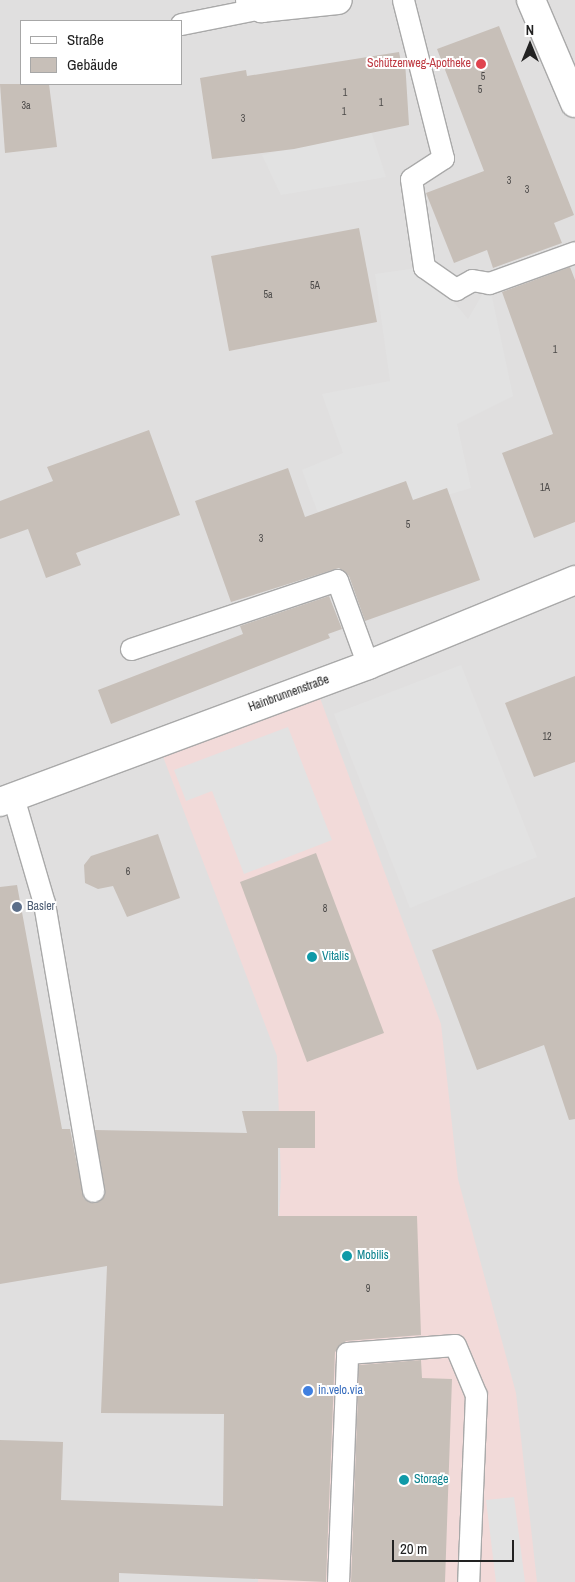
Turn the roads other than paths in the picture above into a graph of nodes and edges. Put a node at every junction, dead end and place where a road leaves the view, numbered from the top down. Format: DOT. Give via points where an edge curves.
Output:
graph roads {
  1 [pos="338,0"];
  2 [pos="402,0"];
  3 [pos="531,0"];
  4 [pos="255,4"];
  5 [pos="182,24"];
  6 [pos="575,103"];
  7 [pos="575,252"];
  8 [pos="575,580"];
  9 [pos="131,649"];
  10 [pos="368,664"];
  11 [pos="6,799"];
  12 [pos="93,1191"];
  13 [pos="338,1582"];
  14 [pos="468,1582"];
  1 -- 4 [label="street"];
  2 -- 7 [label="lane" via="443,158 411,178 424,268 456,288 472,280 489,283"];
  3 -- 6 [label="street"];
  4 -- 5 [label="lane"];
  8 -- 10 [label="street, Hainbrunnenstraße"];
  9 -- 10 [label="lane" via="337,580"];
  10 -- 11 [label="street, Hainbrunnenstraße"];
  11 -- 12 [label="lane" via="44,903"];
  13 -- 14 [label="lane" via="347,1353 455,1345 476,1395"];
}
